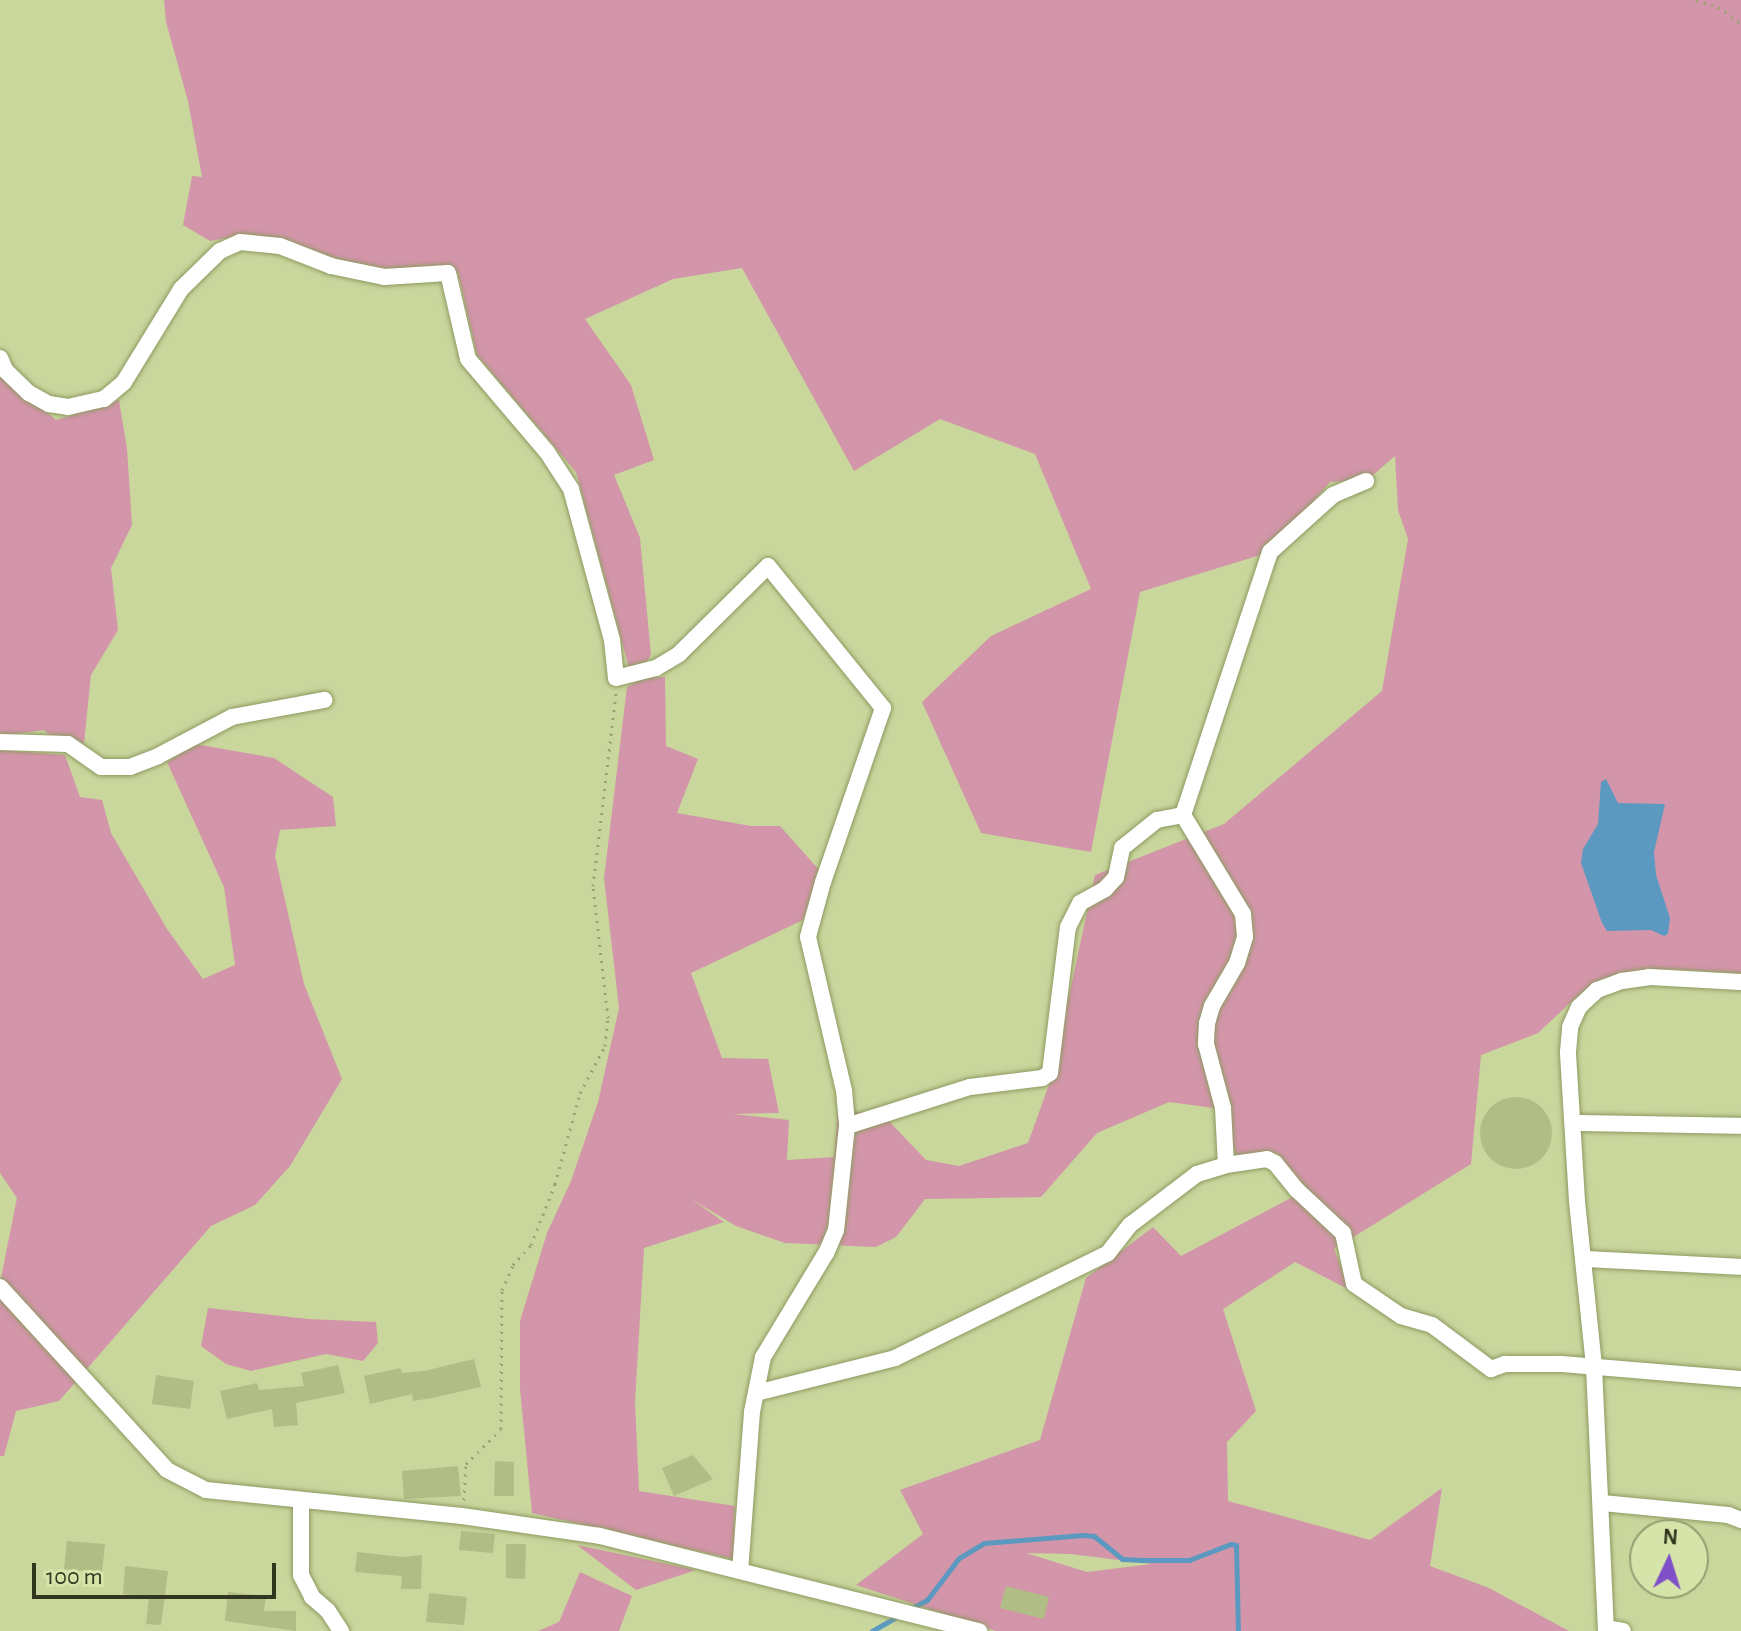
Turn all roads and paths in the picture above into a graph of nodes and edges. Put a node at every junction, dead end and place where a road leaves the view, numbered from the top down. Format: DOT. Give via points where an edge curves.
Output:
graph roads {
  1 [pos="1696,0"];
  2 [pos="1741,24"];
  3 [pos="0,358"];
  4 [pos="1366,481"];
  5 [pos="616,678"];
  6 [pos="324,700"];
  7 [pos="0,742"];
  8 [pos="1183,815"];
  9 [pos="1741,982"];
  10 [pos="1575,1123"];
  11 [pos="847,1126"];
  12 [pos="1741,1126"];
  13 [pos="1226,1165"];
  14 [pos="1584,1259"];
  15 [pos="1741,1267"];
  16 [pos="0,1287"];
  17 [pos="1594,1366"];
  18 [pos="1741,1379"];
  19 [pos="756,1393"];
  20 [pos="301,1502"];
  21 [pos="1602,1503"];
  22 [pos="462,1516"];
  23 [pos="1741,1520"];
  24 [pos="740,1571"];
  25 [pos="1606,1629"];
  26 [pos="341,1631"];
  27 [pos="979,1631"];
  28 [pos="1623,1631"];
  1 -- 2 [label="path" via="1718,7"];
  3 -- 5 [label="street" via="29,393 49,404 68,407 104,399 124,382 181,289 220,251 240,242 280,246 369,274 448,273 468,359 547,452 571,489 612,640"];
  4 -- 8 [label="street" via="1333,495 1270,552"];
  5 -- 11 [label="street" via="666,663 768,566 883,708 808,937 844,1090"];
  5 -- 22 [label="path" via="593,886 607,1005 605,1046 580,1093 555,1184 531,1245 513,1265 502,1290 501,1429 466,1464"];
  6 -- 7 [label="street" via="232,717 130,767 101,767 68,744"];
  8 -- 11 [label="street" via="1144,828 1122,848 1116,877 1080,903 1068,927 1050,1073 970,1087"];
  8 -- 13 [label="street" via="1243,914 1245,937 1237,963 1207,1023 1206,1044 1223,1108"];
  9 -- 10 [label="street" via="1649,977 1597,990 1579,1007 1570,1027"];
  10 -- 12 [label="street"];
  10 -- 14 [label="street"];
  11 -- 19 [label="street" via="836,1230 763,1357"];
  13 -- 17 [label="street" via="1267,1159 1275,1163 1343,1233 1354,1284 1401,1316 1432,1325 1491,1369 1505,1364"];
  13 -- 19 [label="street" via="1197,1174 1130,1225 1108,1253 1077,1270 895,1358"];
  14 -- 15 [label="street"];
  14 -- 17 [label="street"];
  16 -- 20 [label="street" via="167,1470 206,1490"];
  17 -- 18 [label="street"];
  17 -- 21 [label="street"];
  19 -- 24 [label="street"];
  20 -- 22 [label="street"];
  20 -- 26 [label="street" via="301,1575"];
  21 -- 23 [label="street"];
  21 -- 25 [label="street"];
  22 -- 24 [label="street" via="600,1536"];
  24 -- 27 [label="street"];
  25 -- 28 [label="street"];
}
